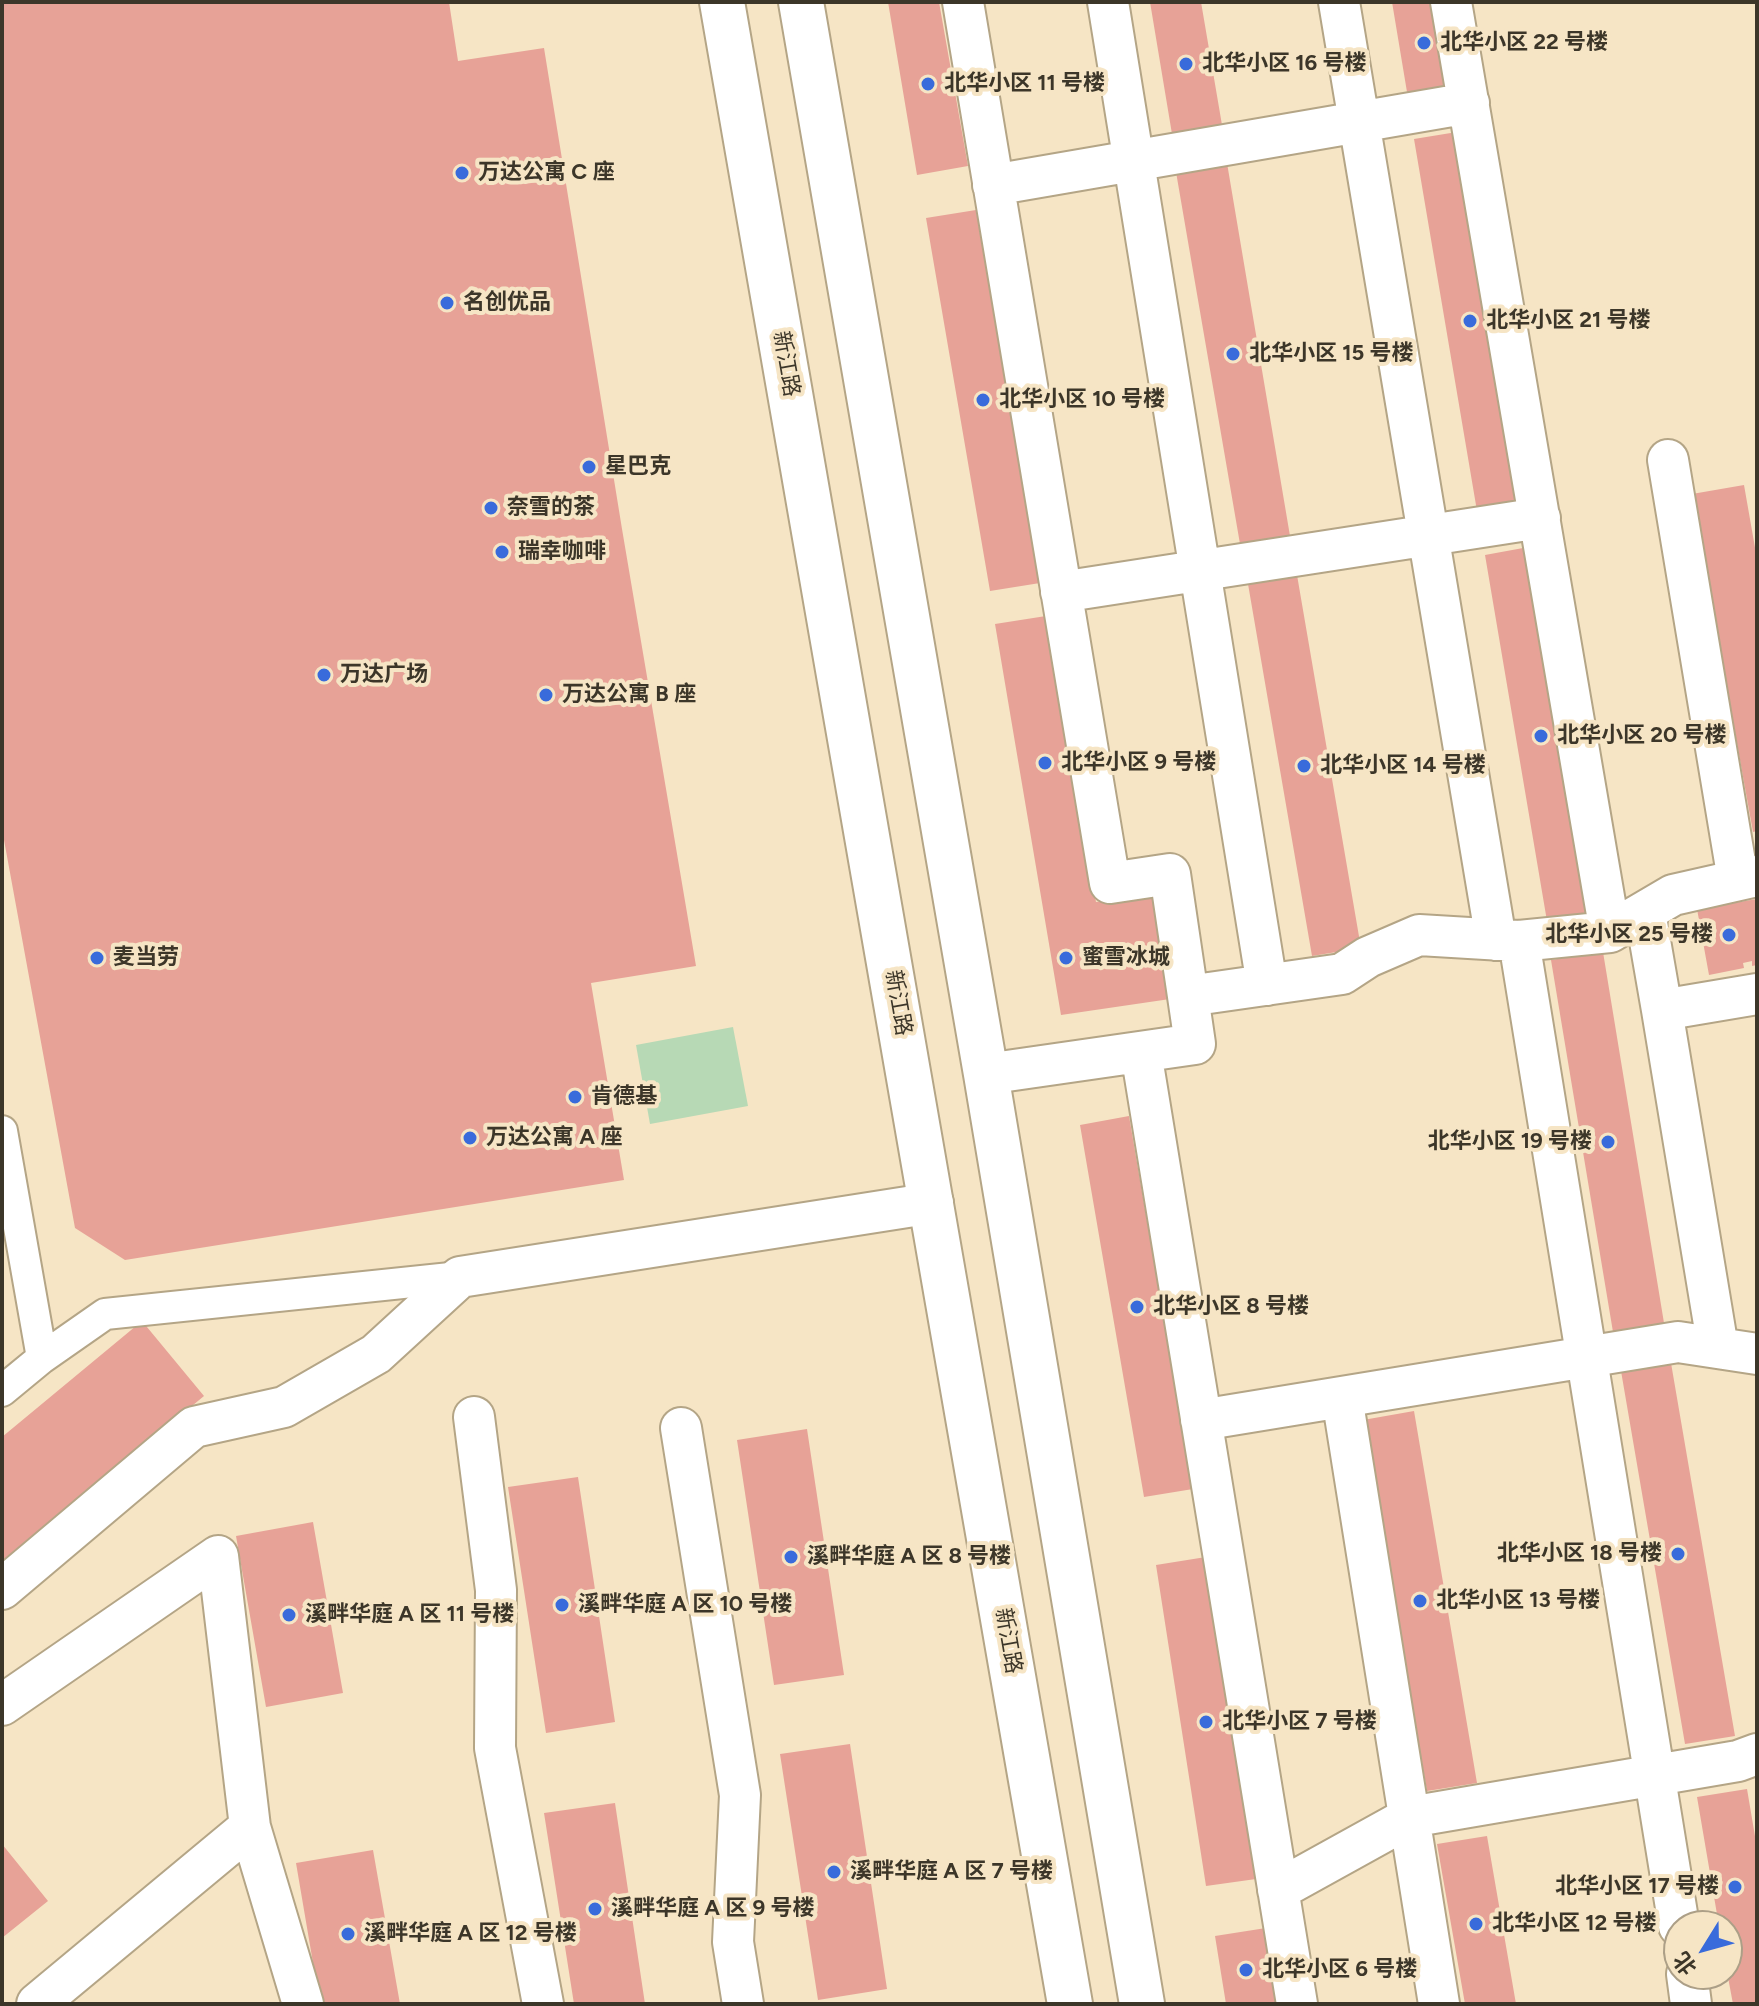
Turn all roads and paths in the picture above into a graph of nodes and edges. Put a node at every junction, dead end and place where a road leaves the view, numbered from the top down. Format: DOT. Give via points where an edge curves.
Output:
graph roads {
  1 [pos="722,2"];
  2 [pos="801,2"];
  3 [pos="963,2"];
  4 [pos="1108,2"];
  5 [pos="1339,2"];
  6 [pos="1451,2"];
  7 [pos="1469,103"];
  8 [pos="1359,122"];
  9 [pos="1134,161"];
  10 [pos="993,185"];
  11 [pos="1668,460"];
  12 [pos="1540,518"];
  13 [pos="1428,535"];
  14 [pos="1200,571"];
  15 [pos="1061,592"];
  16 [pos="1747,878"];
  17 [pos="1645,912"];
  18 [pos="1610,932"];
  19 [pos="1508,941"];
  20 [pos="1267,985"];
  21 [pos="1757,994"];
  22 [pos="1188,996"];
  23 [pos="1662,1010"];
  24 [pos="1141,1052"];
  25 [pos="986,1074"];
  26 [pos="2,1131"];
  27 [pos="933,1203"];
  28 [pos="460,1277"];
  29 [pos="1718,1348"];
  30 [pos="1757,1354"];
  31 [pos="1587,1357"];
  32 [pos="42,1358"];
  33 [pos="2,1391"];
  34 [pos="1342,1397"];
  35 [pos="474,1417"];
  36 [pos="1201,1420"];
  37 [pos="681,1428"];
  38 [pos="2,1589"];
  39 [pos="2,1705"];
  40 [pos="1757,1754"];
  41 [pos="1656,1775"];
  42 [pos="1410,1817"];
  43 [pos="250,1827"];
  44 [pos="1278,1890"];
  45 [pos="1677,1910"];
  46 [pos="37,2004"];
  47 [pos="303,2004"];
  48 [pos="543,2004"];
  49 [pos="743,2004"];
  50 [pos="1070,2004"];
  51 [pos="1142,2004"];
  52 [pos="1297,2004"];
  53 [pos="1439,2004"];
  1 -- 27 [label="main road, 新江路"];
  2 -- 25 [label="main road"];
  3 -- 10 [label="street"];
  4 -- 9 [label="street"];
  5 -- 8 [label="street"];
  6 -- 7 [label="street"];
  7 -- 8 [label="street"];
  7 -- 12 [label="street"];
  8 -- 9 [label="street"];
  8 -- 13 [label="street"];
  9 -- 10 [label="street"];
  9 -- 14 [label="street"];
  10 -- 15 [label="street"];
  11 -- 16 [label="street"];
  12 -- 13 [label="street"];
  12 -- 18 [label="street"];
  13 -- 14 [label="street"];
  13 -- 19 [label="street"];
  14 -- 15 [label="street"];
  14 -- 20 [label="street"];
  15 -- 22 [label="street" via="1110,883 1170,874"];
  16 -- 17 [label="street" via="1673,895"];
  17 -- 18 [label="street"];
  17 -- 23 [label="street"];
  18 -- 19 [label="street"];
  19 -- 20 [label="street" via="1419,935 1342,974"];
  19 -- 31 [label="street"];
  20 -- 22 [label="street"];
  21 -- 23 [label="street"];
  22 -- 24 [label="street" via="1195,1044"];
  23 -- 29 [label="street"];
  24 -- 25 [label="street"];
  24 -- 36 [label="street"];
  25 -- 51 [label="main road"];
  26 -- 32 [label="street"];
  27 -- 28 [label="street"];
  27 -- 50 [label="main road, 新江路"];
  28 -- 32 [label="street" via="105,1314"];
  28 -- 38 [label="street" via="376,1354 284,1407 194,1427"];
  29 -- 30 [label="street"];
  29 -- 31 [label="street" via="1678,1342"];
  31 -- 34 [label="street"];
  31 -- 41 [label="street"];
  32 -- 33 [label="street"];
  34 -- 36 [label="street"];
  34 -- 42 [label="street"];
  35 -- 48 [label="street" via="496,1590 495,1748"];
  36 -- 44 [label="street"];
  37 -- 49 [label="street" via="740,1795 733,1942"];
  39 -- 43 [label="street" via="218,1556"];
  40 -- 41 [label="street"];
  41 -- 42 [label="street"];
  41 -- 45 [label="street"];
  42 -- 44 [label="street"];
  42 -- 53 [label="street"];
  43 -- 46 [label="street"];
  43 -- 47 [label="street"];
  44 -- 52 [label="street"];
}
